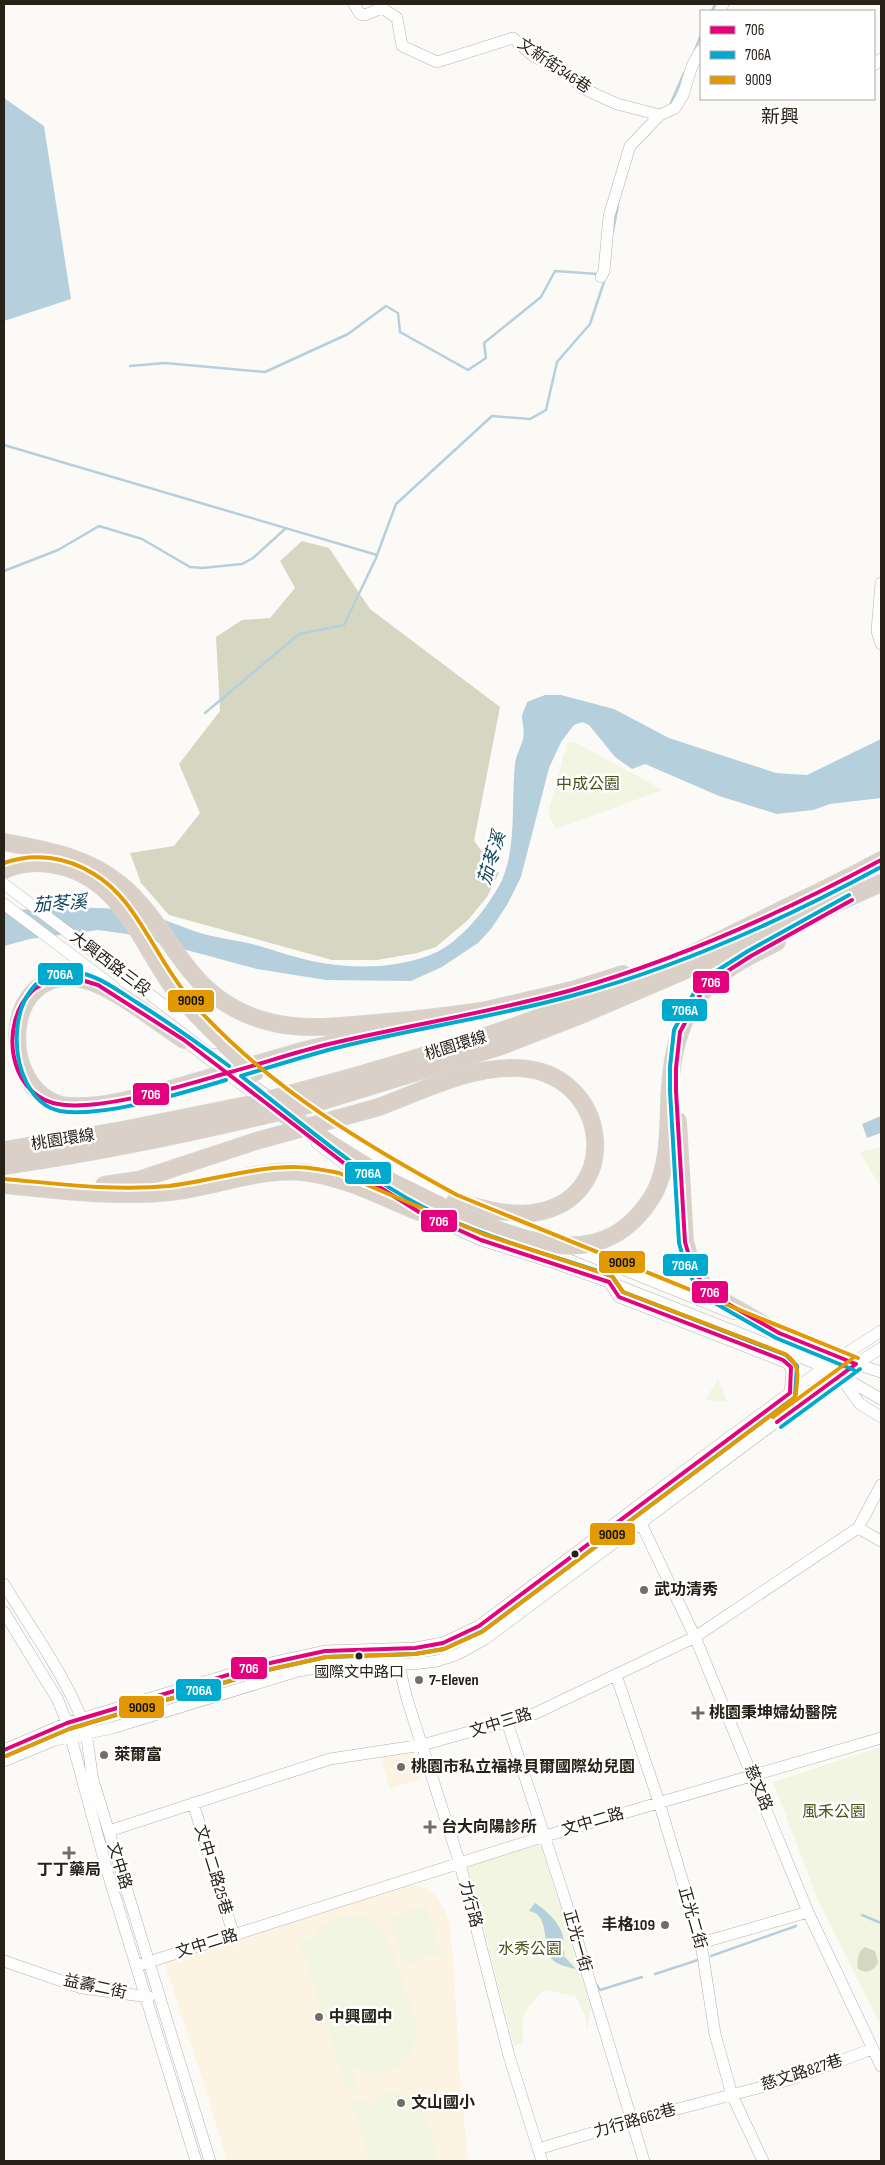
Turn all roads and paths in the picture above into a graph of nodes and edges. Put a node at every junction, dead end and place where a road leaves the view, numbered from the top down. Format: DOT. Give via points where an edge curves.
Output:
graph roads {
  1 [pos="354,4"];
  2 [pos="700,52"];
  3 [pos="665,112"];
  4 [pos="602,274"];
  5 [pos="881,583"];
  6 [pos="881,644"];
  7 [pos="4,842"];
  8 [pos="881,860"];
  9 [pos="4,870"];
  10 [pos="4,884"];
  11 [pos="878,885"];
  12 [pos="4,904"];
  13 [pos="803,923"];
  14 [pos="733,934"];
  15 [pos="488,1010"];
  16 [pos="680,1032"];
  17 [pos="184,1040"];
  18 [pos="256,1074"];
  19 [pos="265,1107"];
  20 [pos="4,1150"];
  21 [pos="4,1166"];
  22 [pos="4,1185"];
  23 [pos="24,1187"];
  24 [pos="453,1206"];
  25 [pos="419,1212"];
  26 [pos="609,1282"];
  27 [pos="881,1331"];
  28 [pos="779,1333"];
  29 [pos="881,1348"];
  30 [pos="840,1358"];
  31 [pos="856,1364"];
  32 [pos="825,1367"];
  33 [pos="881,1372"];
  34 [pos="839,1375"];
  35 [pos="881,1378"];
  36 [pos="790,1393"];
  37 [pos="881,1399"];
  38 [pos="881,1417"];
  39 [pos="881,1485"];
  40 [pos="634,1510"];
  41 [pos="641,1522"];
  42 [pos="858,1528"];
  43 [pos="881,1541"];
  44 [pos="4,1584"];
  45 [pos="4,1612"];
  46 [pos="695,1637"];
  47 [pos="396,1648"];
  48 [pos="398,1664"];
  49 [pos="616,1675"];
  50 [pos="82,1719"];
  51 [pos="507,1722"];
  52 [pos="67,1723"];
  53 [pos="86,1733"];
  54 [pos="70,1735"];
  55 [pos="881,1738"];
  56 [pos="422,1745"];
  57 [pos="4,1750"];
  58 [pos="4,1761"];
  59 [pos="753,1776"];
  60 [pos="659,1802"];
  61 [pos="192,1803"];
  62 [pos="109,1830"];
  63 [pos="545,1836"];
  64 [pos="460,1864"];
  65 [pos="808,1912"];
  66 [pos="234,1936"];
  67 [pos="702,1943"];
  68 [pos="4,1961"];
  69 [pos="148,1962"];
  70 [pos="136,1966"];
  71 [pos="144,1996"];
  72 [pos="159,2000"];
  73 [pos="872,2049"];
  74 [pos="881,2066"];
  75 [pos="732,2095"];
  76 [pos="632,2121"];
  77 [pos="538,2149"];
  78 [pos="196,2161"];
  79 [pos="210,2161"];
  80 [pos="542,2161"];
  81 [pos="644,2161"];
  82 [pos="763,2161"];
  1 -- 3 [label="street, 文新街346巷" via="360,14 382,8 398,18 402,46 437,62 513,38 534,56 570,75 582,88 617,104"];
  2 -- 3 [label="street" via="675,108"];
  3 -- 4 [label="street" via="630,149 609,216"];
  5 -- 6 [label="street" via="876,631"];
  7 -- 15 [label="highway" via="65,855 106,874 136,900 193,976 222,1001 266,1021 303,1026 416,1020"];
  8 -- 14 [label="highway, 桃園環線"];
  9 -- 18 [label="highway" via="23,864 51,864 92,879 104,888 128,917 182,1000"];
  10 -- 18 [label="street, 大興西路三段"];
  11 -- 13 [label="highway"];
  12 -- 17 [label="street, 大興西路三段"];
  13 -- 16 [label="highway" via="712,981 700,995"];
  13 -- 19 [label="highway, 桃園環線, bridge" via="499,1047 320,1102"];
  14 -- 15 [label="highway" via="608,979"];
  14 -- 19 [label="highway, 桃園環線, bridge" via="582,1002 511,1028 304,1090"];
  15 -- 17 [label="highway, bridge" via="304,1050 181,1086 107,1102 63,1105 40,1098 12,1067 7,1043 13,1014 28,995 46,983 65,978 98,985"];
  16 -- 24 [label="highway, bridge" via="672,1063 666,1161 655,1192 629,1226 605,1239 564,1247 531,1242 495,1229"];
  16 -- 28 [label="highway" via="676,1091 683,1226 688,1258 699,1279 716,1297"];
  17 -- 19 [label="street, 大興西路三段"];
  18 -- 24 [label="street, 大興西路三段" via="368,1153"];
  19 -- 20 [label="highway, 桃園環線"];
  19 -- 21 [label="highway, 桃園環線" via="166,1138"];
  19 -- 24 [label="highway" via="392,1181"];
  19 -- 25 [label="street, 大興西路三段"];
  22 -- 23 [label="highway"];
  23 -- 24 [label="highway, bridge" via="101,1186 138,1180 256,1140 379,1107 460,1077 503,1068 546,1074 570,1087 582,1099 592,1122 596,1150 585,1181 574,1194 547,1210 532,1213"];
  23 -- 25 [label="highway" via="79,1193 142,1194 171,1192 271,1173 306,1172 338,1179"];
  24 -- 28 [label="street, 大興西路三段"];
  25 -- 26 [label="street, 大興西路三段" via="481,1240"];
  26 -- 32 [label="street, 大興西路三段"];
  26 -- 36 [label="street" via="619,1297 784,1360 792,1371"];
  27 -- 30 [label="street"];
  28 -- 30 [label="street, 大興西路三段"];
  29 -- 31 [label="street"];
  30 -- 31 [label="street, 大興西路三段"];
  30 -- 32 [label="street"];
  31 -- 33 [label="street, 大興西路三段"];
  31 -- 34 [label="street"];
  31 -- 35 [label="street, 大興西路三段"];
  32 -- 34 [label="street, 大興西路三段"];
  32 -- 36 [label="street"];
  34 -- 37 [label="street, 大興西路三段"];
  34 -- 38 [label="street, 大興西路三段" via="860,1404"];
  34 -- 41 [label="street"];
  36 -- 40 [label="street"];
  39 -- 42 [label="street"];
  40 -- 41 [label="street, 慈文路"];
  40 -- 47 [label="street" via="479,1626 443,1643"];
  41 -- 46 [label="street, 慈文路"];
  41 -- 48 [label="street" via="485,1639 437,1661"];
  42 -- 43 [label="street"];
  42 -- 46 [label="street, 文中三路"];
  44 -- 50 [label="street, 文中路"];
  45 -- 52 [label="street, 文中路" via="58,1700"];
  46 -- 49 [label="street, 文中三路"];
  46 -- 59 [label="street, 慈文路"];
  47 -- 48 [label="street, 力行路"];
  47 -- 50 [label="street" via="349,1649 295,1657"];
  48 -- 53 [label="street" via="341,1664 298,1671"];
  48 -- 56 [label="street, 力行路"];
  49 -- 51 [label="street, 文中三路" via="534,1714"];
  49 -- 60 [label="street, 正光二街"];
  50 -- 52 [label="street"];
  50 -- 53 [label="street, 文中路"];
  51 -- 56 [label="street, 文中三路"];
  51 -- 63 [label="street, 正光一街"];
  52 -- 54 [label="street, 文中路"];
  52 -- 57 [label="street"];
  53 -- 54 [label="street"];
  53 -- 62 [label="street, 文中路" via="93,1780"];
  54 -- 58 [label="street"];
  54 -- 70 [label="street, 文中路"];
  55 -- 59 [label="street, 文中二路"];
  56 -- 61 [label="street, 文中三路" via="330,1760"];
  56 -- 64 [label="street, 力行路"];
  59 -- 60 [label="street, 文中二路"];
  59 -- 65 [label="street, 慈文路"];
  60 -- 63 [label="street, 文中二路"];
  60 -- 67 [label="street, 正光二街"];
  61 -- 62 [label="street, 文中三路"];
  61 -- 66 [label="street, 文中二路25巷"];
  62 -- 69 [label="street, 文中路"];
  63 -- 64 [label="street, 文中二路"];
  63 -- 76 [label="street, 正光一街"];
  64 -- 66 [label="street, 文中二路"];
  64 -- 77 [label="street, 力行路" via="509,2056"];
  65 -- 67 [label="street"];
  65 -- 73 [label="street, 慈文路"];
  66 -- 69 [label="street, 文中二路"];
  67 -- 75 [label="street, 正光二街" via="715,2034"];
  68 -- 71 [label="street, 益壽二街" via="82,1988"];
  69 -- 70 [label="street, 文中二路"];
  69 -- 72 [label="street, 文中路"];
  70 -- 71 [label="street, 文中路"];
  71 -- 72 [label="street, 益壽二街"];
  71 -- 78 [label="street, 文中路"];
  72 -- 79 [label="street, 文中路"];
  73 -- 74 [label="street, 慈文路"];
  73 -- 75 [label="street, 慈文路827巷" via="792,2080"];
  75 -- 76 [label="street, 力行路662巷"];
  75 -- 82 [label="street, 正光二街"];
  76 -- 77 [label="street, 力行路662巷"];
  76 -- 81 [label="street, 正光一街"];
  77 -- 80 [label="street, 力行路"];
}
